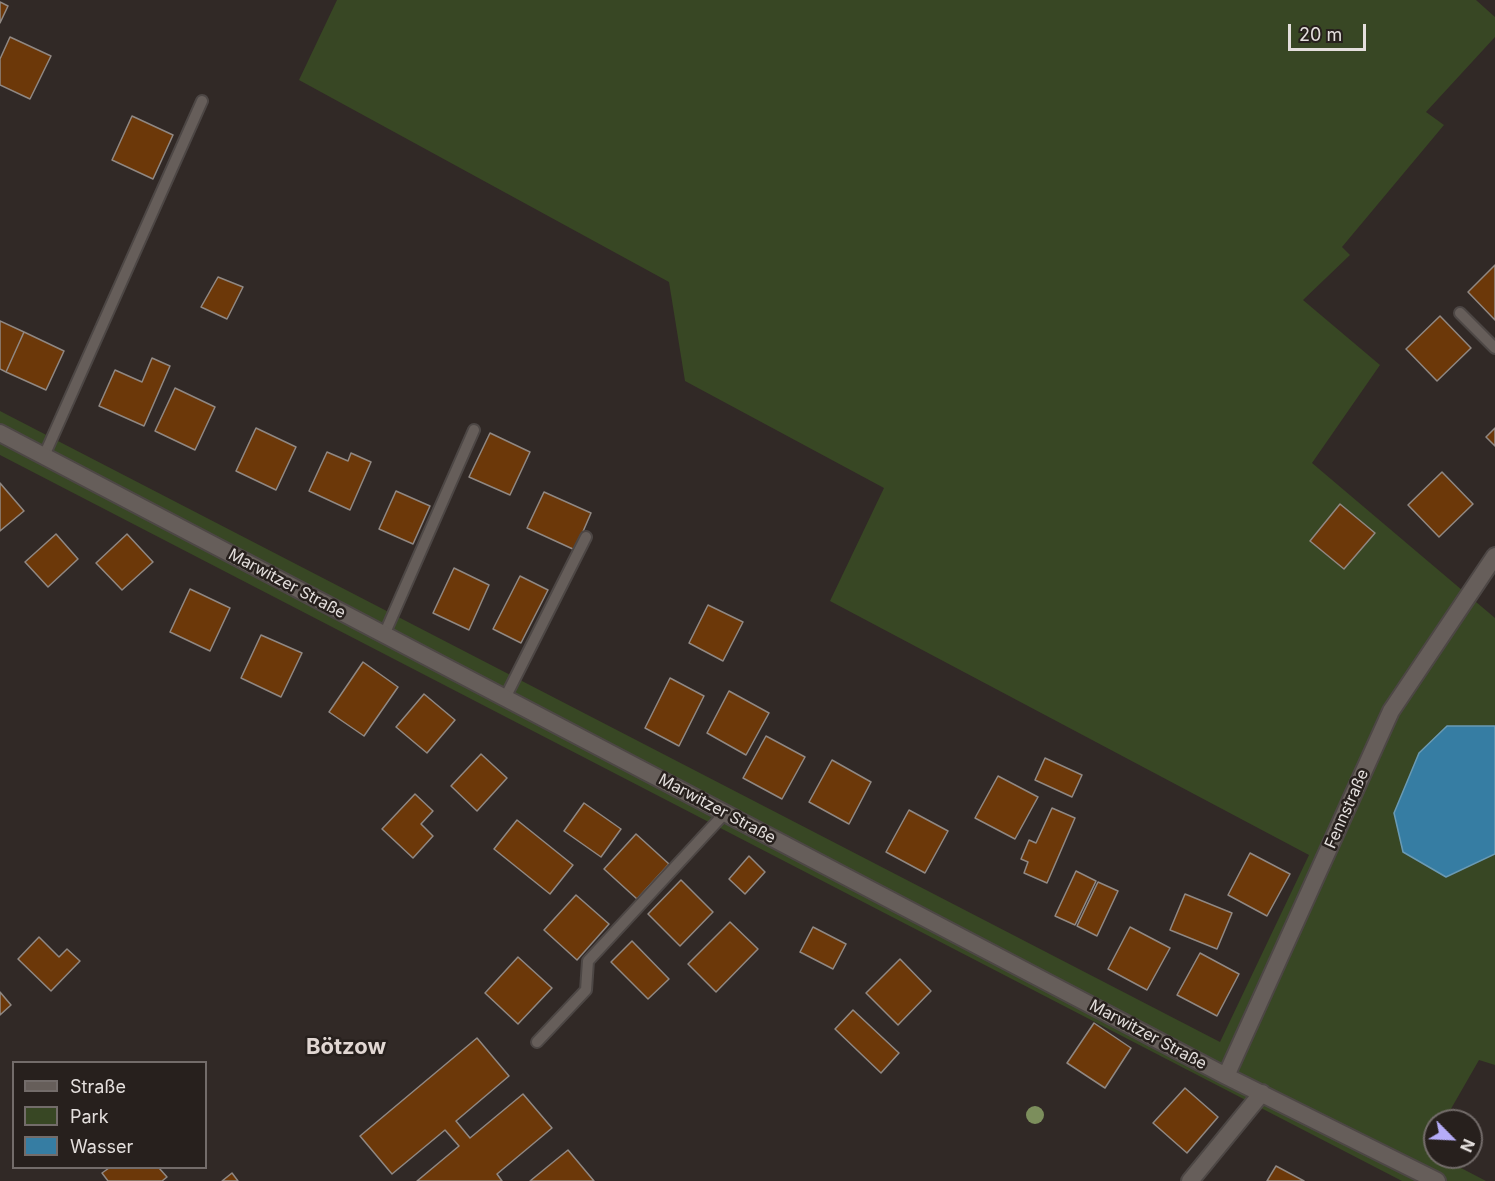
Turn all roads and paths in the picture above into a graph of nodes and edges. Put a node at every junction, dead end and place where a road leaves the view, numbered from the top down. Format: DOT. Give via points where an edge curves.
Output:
graph roads {
  1 [pos="202,101"];
  2 [pos="1460,313"];
  3 [pos="1495,348"];
  4 [pos="474,430"];
  5 [pos="0,433"];
  6 [pos="44,456"];
  7 [pos="586,537"];
  8 [pos="1495,556"];
  9 [pos="384,635"];
  10 [pos="505,698"];
  11 [pos="725,813"];
  12 [pos="537,1042"];
  13 [pos="1226,1076"];
  14 [pos="1262,1093"];
  15 [pos="1190,1181"];
  16 [pos="1437,1181"];
  1 -- 6 [label="lane"];
  2 -- 3 [label="lane"];
  4 -- 9 [label="lane"];
  5 -- 6 [label="street, Marwitzer Straße"];
  6 -- 9 [label="street, Marwitzer Straße"];
  7 -- 10 [label="lane"];
  8 -- 13 [label="street, Fennstraße" via="1391,711"];
  9 -- 10 [label="street, Marwitzer Straße"];
  10 -- 11 [label="street, Marwitzer Straße"];
  11 -- 12 [label="lane" via="588,961 586,990"];
  11 -- 13 [label="street, Marwitzer Straße"];
  13 -- 14 [label="street, Marwitzer Straße"];
  14 -- 15 [label="street"];
  14 -- 16 [label="street, Marwitzer Straße"];
}
